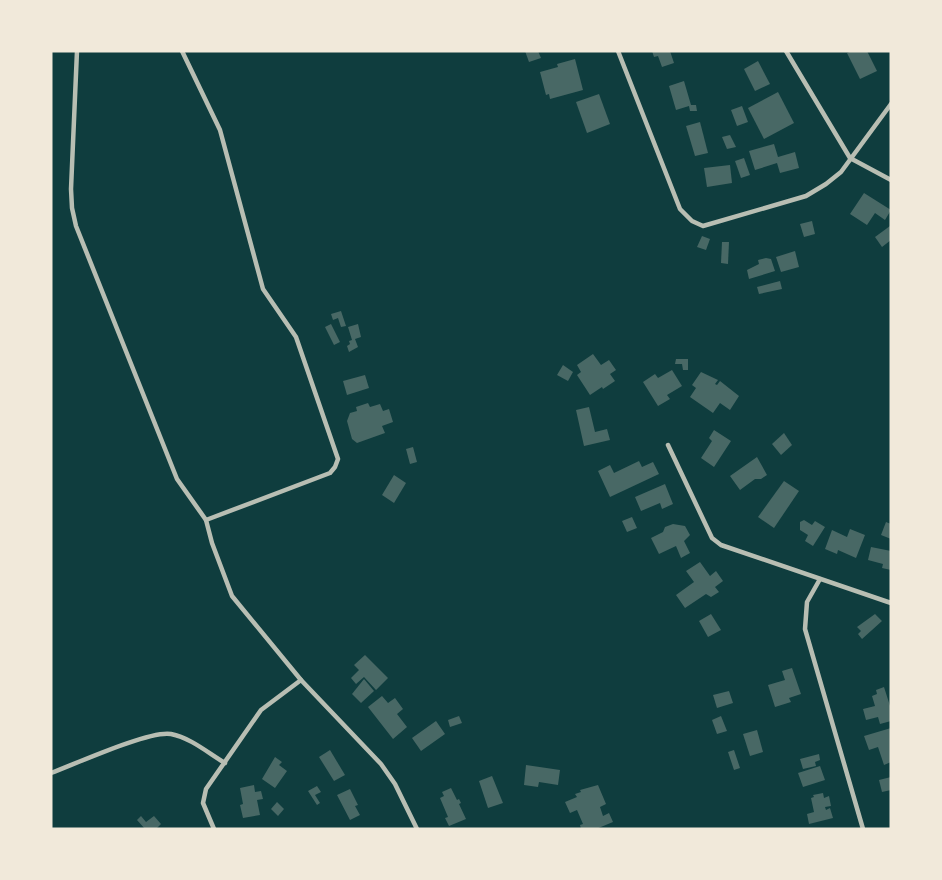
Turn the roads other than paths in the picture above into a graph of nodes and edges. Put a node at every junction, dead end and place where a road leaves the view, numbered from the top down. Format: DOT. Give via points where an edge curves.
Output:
graph roads {
  1 [pos="77,51"];
  2 [pos="182,51"];
  3 [pos="618,51"];
  4 [pos="786,51"];
  5 [pos="891,104"];
  6 [pos="850,158"];
  7 [pos="891,180"];
  8 [pos="668,445"];
  9 [pos="206,520"];
  10 [pos="820,579"];
  11 [pos="891,603"];
  12 [pos="301,680"];
  13 [pos="225,763"];
  14 [pos="51,773"];
  15 [pos="214,829"];
  16 [pos="417,829"];
  17 [pos="863,829"];
  1 -- 9 [label="street" via="71,189 76,226 177,479"];
  2 -- 9 [label="street" via="220,130 263,289 296,337 338,459 330,473"];
  3 -- 6 [label="street" via="676,202 697,224 704,226 806,196 841,172"];
  4 -- 6 [label="street"];
  5 -- 6 [label="street"];
  6 -- 7 [label="street"];
  8 -- 10 [label="street" via="712,538"];
  9 -- 12 [label="street" via="232,596"];
  10 -- 11 [label="street"];
  10 -- 17 [label="street" via="807,602 805,629"];
  12 -- 13 [label="street" via="261,710"];
  12 -- 16 [label="street" via="381,764"];
  13 -- 14 [label="street" via="190,741 170,734 152,735"];
  13 -- 15 [label="street" via="206,789 203,803"];
}
